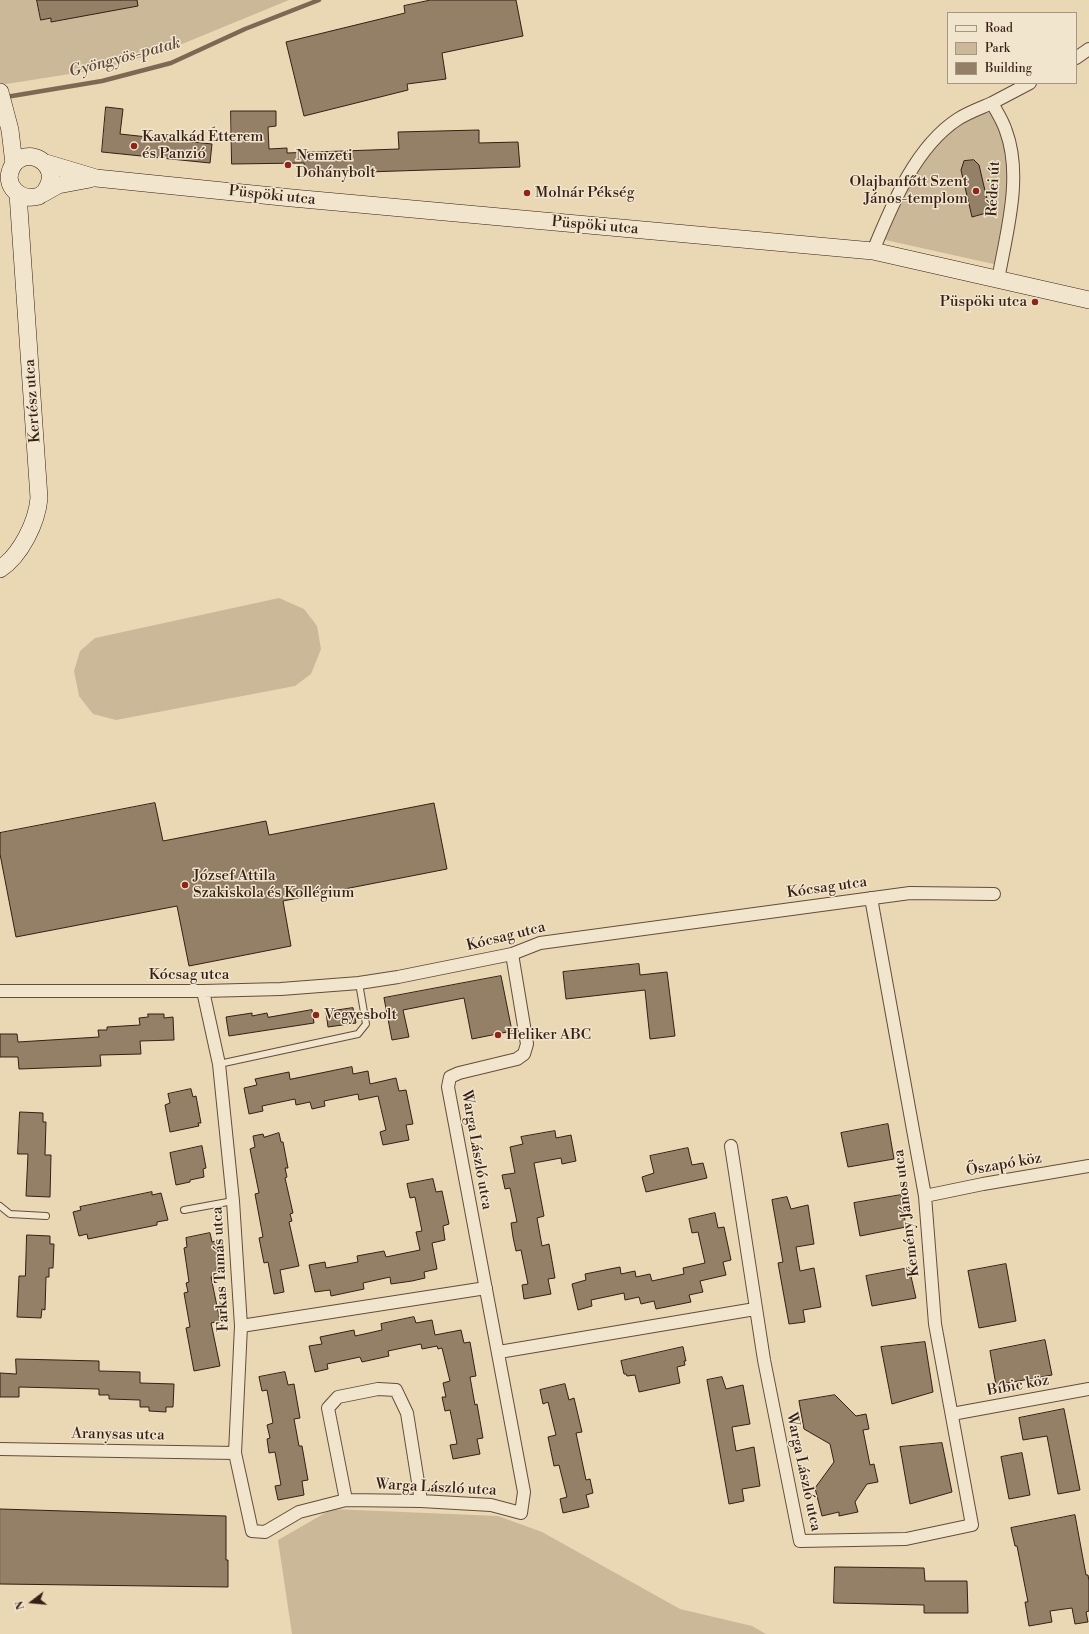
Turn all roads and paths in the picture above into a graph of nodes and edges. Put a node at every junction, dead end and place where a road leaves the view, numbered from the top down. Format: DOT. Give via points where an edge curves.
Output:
graph roads {
  1 [pos="1089,49"];
  2 [pos="1077,57"];
  3 [pos="1028,84"];
  4 [pos="0,92"];
  5 [pos="992,103"];
  6 [pos="10,130"];
  7 [pos="41,160"];
  8 [pos="9,169"];
  9 [pos="96,178"];
  10 [pos="10,188"];
  11 [pos="43,193"];
  12 [pos="23,248"];
  13 [pos="873,251"];
  14 [pos="998,280"];
  15 [pos="1089,300"];
  16 [pos="19,550"];
  17 [pos="0,559"];
  18 [pos="0,569"];
  19 [pos="994,894"];
  20 [pos="871,898"];
  21 [pos="512,954"];
  22 [pos="359,983"];
  23 [pos="0,991"];
  24 [pos="203,991"];
  25 [pos="219,1064"];
  26 [pos="731,1146"];
  27 [pos="1089,1166"];
  28 [pos="925,1196"];
  29 [pos="233,1201"];
  30 [pos="0,1206"];
  31 [pos="184,1210"];
  32 [pos="46,1216"];
  33 [pos="486,1288"];
  34 [pos="755,1309"];
  35 [pos="241,1326"];
  36 [pos="499,1352"];
  37 [pos="1089,1389"];
  38 [pos="952,1414"];
  39 [pos="0,1449"];
  40 [pos="235,1453"];
  41 [pos="346,1500"];
  42 [pos="421,1501"];
  43 [pos="972,1525"];
  44 [pos="266,1532"];
  1 -- 2 [label="street"];
  3 -- 5 [label="street"];
  4 -- 6 [label="street"];
  5 -- 13 [label="street" via="959,118 927,146 886,219"];
  5 -- 14 [label="street, Rédei út" via="1006,130 1013,171 1012,206"];
  6 -- 7 [label="street"];
  6 -- 8 [label="street"];
  7 -- 8 [label="street" via="24,157"];
  7 -- 9 [label="street"];
  7 -- 11 [label="street" via="49,168 51,180"];
  8 -- 10 [label="street"];
  9 -- 11 [label="street" via="72,181"];
  9 -- 13 [label="street, Püspöki utca"];
  10 -- 11 [label="street" via="29,198"];
  10 -- 12 [label="street"];
  11 -- 12 [label="street" via="36,200 30,215"];
  12 -- 16 [label="street, Kertész utca" via="39,498 36,516"];
  13 -- 14 [label="street, Püspöki utca"];
  14 -- 15 [label="street, Püspöki utca"];
  16 -- 17 [label="street"];
  16 -- 18 [label="street, Kertész utca"];
  19 -- 20 [label="street, Kócsag utca" via="925,892"];
  20 -- 21 [label="street, Kócsag utca" via="540,943"];
  20 -- 28 [label="street, Kemény János utca"];
  21 -- 22 [label="street, Kócsag utca"];
  21 -- 33 [label="street, Warga László utca" via="527,1044 524,1054 517,1059 459,1073 450,1077 448,1087"];
  22 -- 24 [label="street, Kócsag utca"];
  22 -- 25 [label="lane" via="366,1024 358,1034"];
  23 -- 24 [label="street, Kócsag utca"];
  24 -- 25 [label="street, Farkas Tamás utca"];
  25 -- 29 [label="street, Farkas Tamás utca"];
  26 -- 34 [label="street, Warga László utca"];
  27 -- 28 [label="street, Őszapó köz"];
  28 -- 38 [label="street, Kemény János utca" via="935,1324"];
  29 -- 31 [label="lane"];
  29 -- 35 [label="street, Farkas Tamás utca"];
  30 -- 32 [label="lane" via="10,1214"];
  33 -- 35 [label="street"];
  33 -- 36 [label="street, Warga László utca"];
  34 -- 36 [label="street"];
  34 -- 43 [label="street, Warga László utca" via="800,1541 906,1539"];
  35 -- 40 [label="street, Farkas Tamás utca"];
  36 -- 42 [label="street, Warga László utca" via="524,1492 521,1513 491,1505"];
  37 -- 38 [label="street, Bíbic köz"];
  38 -- 43 [label="street, Kemény János utca"];
  39 -- 40 [label="street, Aranysas utca"];
  40 -- 44 [label="street, Farkas Tamás utca" via="252,1531"];
  41 -- 42 [label="street, Warga László utca"];
  41 -- 42 [label="street" via="328,1408 338,1397 378,1389 396,1390 407,1412"];
  41 -- 44 [label="street, Warga László utca" via="299,1512"];
}
